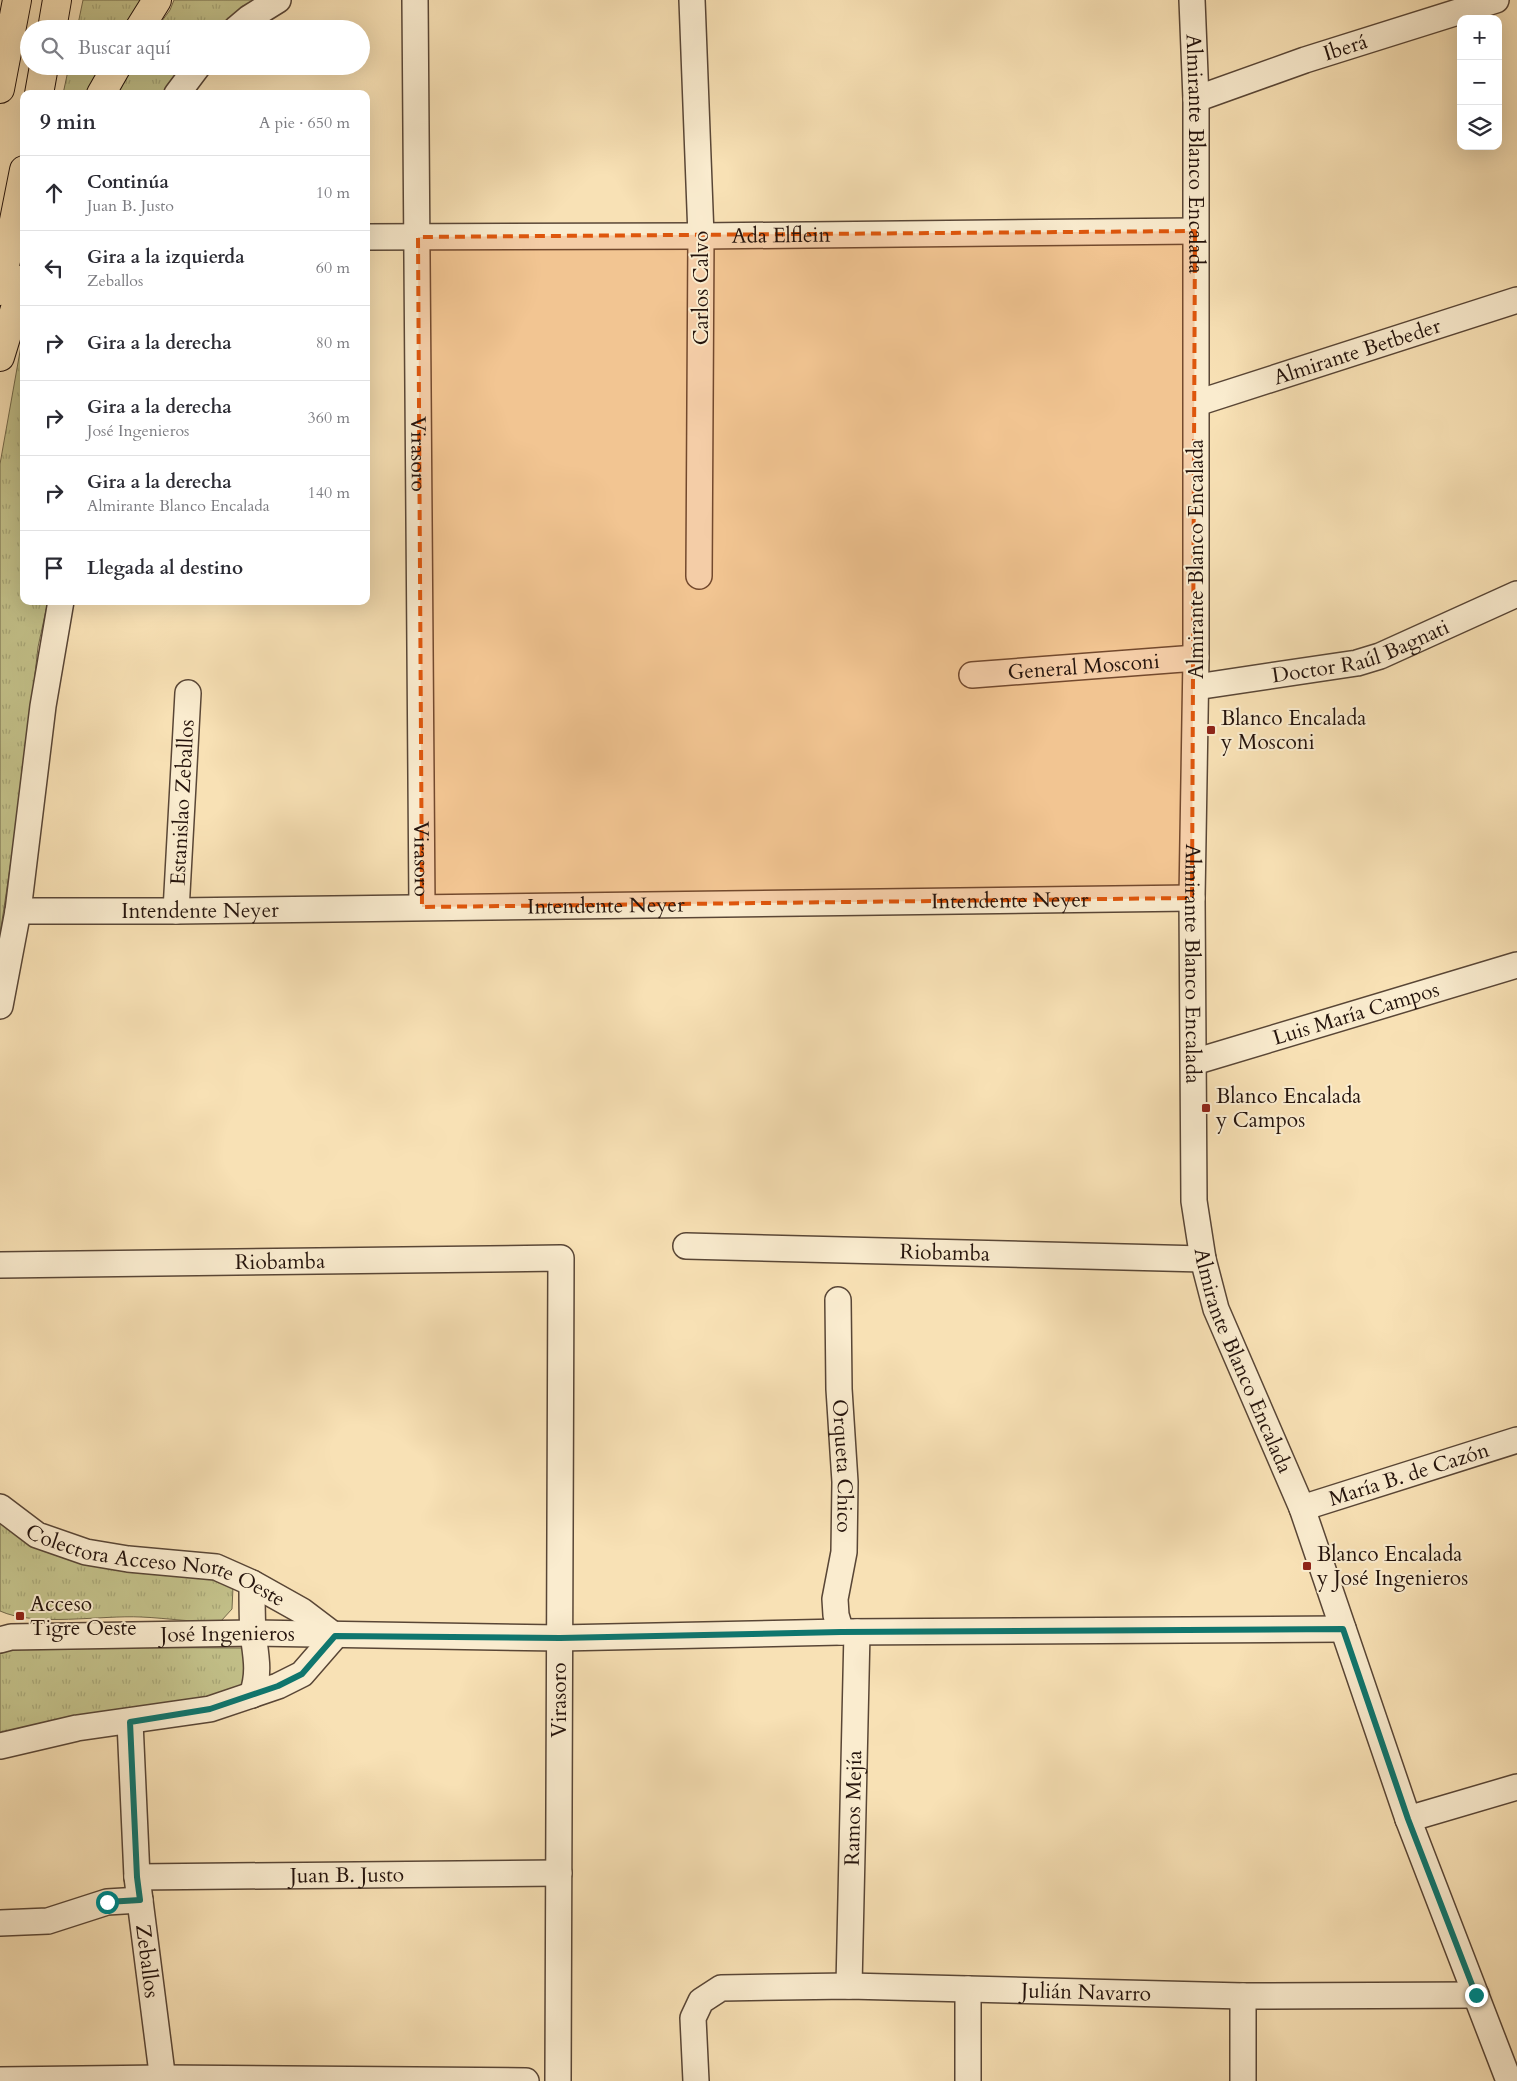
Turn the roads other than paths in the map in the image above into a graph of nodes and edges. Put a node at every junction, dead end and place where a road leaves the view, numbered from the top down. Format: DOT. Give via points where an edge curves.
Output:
graph roads {
  1 [pos="17,0"];
  2 [pos="57,0"];
  3 [pos="157,0"];
  4 [pos="278,0"];
  5 [pos="415,0"];
  6 [pos="692,0"];
  7 [pos="1192,0"];
  8 [pos="1496,0"];
  9 [pos="54,20"];
  10 [pos="145,20"];
  11 [pos="247,20"];
  12 [pos="42,75"];
  13 [pos="112,75"];
  14 [pos="191,75"];
  15 [pos="0,89"];
  16 [pos="40,90"];
  17 [pos="103,90"];
  18 [pos="180,90"];
  19 [pos="1196,99"];
  20 [pos="20,190"];
  21 [pos="1195,231"];
  22 [pos="701,236"];
  23 [pos="370,237"];
  24 [pos="418,237"];
  25 [pos="0,291"];
  26 [pos="20,292"];
  27 [pos="1517,300"];
  28 [pos="0,357"];
  29 [pos="1196,403"];
  30 [pos="699,576"];
  31 [pos="1517,594"];
  32 [pos="60,605"];
  33 [pos="1196,658"];
  34 [pos="972,675"];
  35 [pos="1196,687"];
  36 [pos="188,693"];
  37 [pos="1192,898"];
  38 [pos="422,907"];
  39 [pos="18,911"];
  40 [pos="176,911"];
  41 [pos="1517,965"];
  42 [pos="0,1006"];
  43 [pos="1194,1062"];
  44 [pos="686,1246"];
  45 [pos="561,1258"];
  46 [pos="1203,1259"];
  47 [pos="0,1264"];
  48 [pos="838,1300"];
  49 [pos="1517,1440"];
  50 [pos="0,1507"];
  51 [pos="1302,1508"];
  52 [pos="252,1583"];
  53 [pos="1343,1629"];
  54 [pos="849,1632"];
  55 [pos="253,1633"];
  56 [pos="335,1636"];
  57 [pos="4,1637"];
  58 [pos="560,1638"];
  59 [pos="252,1695"];
  60 [pos="130,1722"];
  61 [pos="0,1746"];
  62 [pos="1517,1787"];
  63 [pos="1408,1819"];
  64 [pos="559,1873"];
  65 [pos="138,1888"];
  66 [pos="0,1923"];
  67 [pos="849,1986"];
  68 [pos="968,1989"];
  69 [pos="1476,1995"];
  70 [pos="1243,1996"];
  71 [pos="1511,2077"];
  72 [pos="0,2080"];
  73 [pos="163,2080"];
  74 [pos="526,2081"];
  75 [pos="558,2081"];
  76 [pos="696,2081"];
  77 [pos="968,2081"];
  78 [pos="1243,2081"];
  1 -- 15 [label="highway"];
  2 -- 9 [label="highway"];
  3 -- 10 [label="highway"];
  4 -- 11 [label="street"];
  5 -- 24 [label="street, Virasoro"];
  6 -- 22 [label="street, Carlos Calvo"];
  7 -- 19 [label="street, Almirante Blanco Encalada"];
  8 -- 19 [label="street, Iberá" via="1306,60"];
  12 -- 16 [label="highway"];
  13 -- 17 [label="highway"];
  14 -- 18 [label="street"];
  19 -- 21 [label="street, Almirante Blanco Encalada"];
  20 -- 25 [label="highway"];
  21 -- 22 [label="street, Ada Elflein"];
  21 -- 29 [label="street, Almirante Blanco Encalada"];
  22 -- 24 [label="street, Ada Elflein"];
  22 -- 30 [label="street, Carlos Calvo"];
  23 -- 24 [label="street, Ada Elflein"];
  24 -- 38 [label="street, Virasoro"];
  26 -- 28 [label="highway"];
  27 -- 29 [label="street, Almirante Betbeder"];
  29 -- 33 [label="street, Almirante Blanco Encalada"];
  31 -- 35 [label="street, Doctor Raúl Bagnati" via="1380,656 1357,663"];
  32 -- 39 [label="street" via="43,706"];
  33 -- 34 [label="street, General Mosconi"];
  33 -- 35 [label="street, Almirante Blanco Encalada"];
  35 -- 37 [label="street, Almirante Blanco Encalada"];
  36 -- 40 [label="street, Estanislao Zeballos"];
  37 -- 38 [label="street, Intendente Neyer"];
  37 -- 43 [label="street, Almirante Blanco Encalada"];
  38 -- 40 [label="street, Intendente Neyer"];
  39 -- 40 [label="street, Intendente Neyer"];
  39 -- 42 [label="street"];
  41 -- 43 [label="street, Luis María Campos"];
  43 -- 46 [label="street, Almirante Blanco Encalada" via="1194,1201"];
  44 -- 46 [label="street, Riobamba"];
  45 -- 47 [label="street, Riobamba"];
  45 -- 58 [label="street, Virasoro"];
  46 -- 51 [label="street, Almirante Blanco Encalada" via="1216,1309"];
  48 -- 54 [label="street, Orqueta Chico" via="845,1482 844,1552 835,1599 836,1615"];
  49 -- 51 [label="street, María B. de Cazón"];
  50 -- 52 [label="street, Colectora Acceso Norte Oeste" via="36,1535 86,1552 216,1567"];
  51 -- 53 [label="street, Almirante Blanco Encalada"];
  52 -- 55 [label="street"];
  52 -- 56 [label="street, Colectora Acceso Norte Oeste" via="302,1610"];
  53 -- 54 [label="street, José Ingenieros"];
  53 -- 63 [label="street, Almirante Blanco Encalada"];
  54 -- 58 [label="street, José Ingenieros"];
  54 -- 67 [label="street, Ramos Mejía"];
  55 -- 56 [label="street, José Ingenieros"];
  55 -- 57 [label="street, José Ingenieros"];
  55 -- 59 [label="street" via="258,1664"];
  56 -- 58 [label="street, José Ingenieros"];
  56 -- 59 [label="street" via="302,1674"];
  58 -- 64 [label="street, Virasoro"];
  59 -- 60 [label="street" via="210,1709"];
  60 -- 61 [label="street" via="77,1728"];
  60 -- 65 [label="street, Zeballos"];
  62 -- 63 [label="street"];
  63 -- 69 [label="street, Almirante Blanco Encalada"];
  64 -- 65 [label="street, Juan B. Justo"];
  64 -- 75 [label="street, Virasoro"];
  65 -- 66 [label="street, Juan B. Justo" via="107,1902 48,1920"];
  65 -- 73 [label="street, Zeballos"];
  67 -- 68 [label="street, Julián Navarro"];
  67 -- 76 [label="street, Julián Navarro" via="720,1988 701,2001 693,2018"];
  68 -- 70 [label="street, Julián Navarro"];
  68 -- 77 [label="street"];
  69 -- 70 [label="street, Julián Navarro"];
  69 -- 71 [label="street, Almirante Blanco Encalada"];
  70 -- 78 [label="street"];
  72 -- 73 [label="street"];
  73 -- 74 [label="street"];
}
